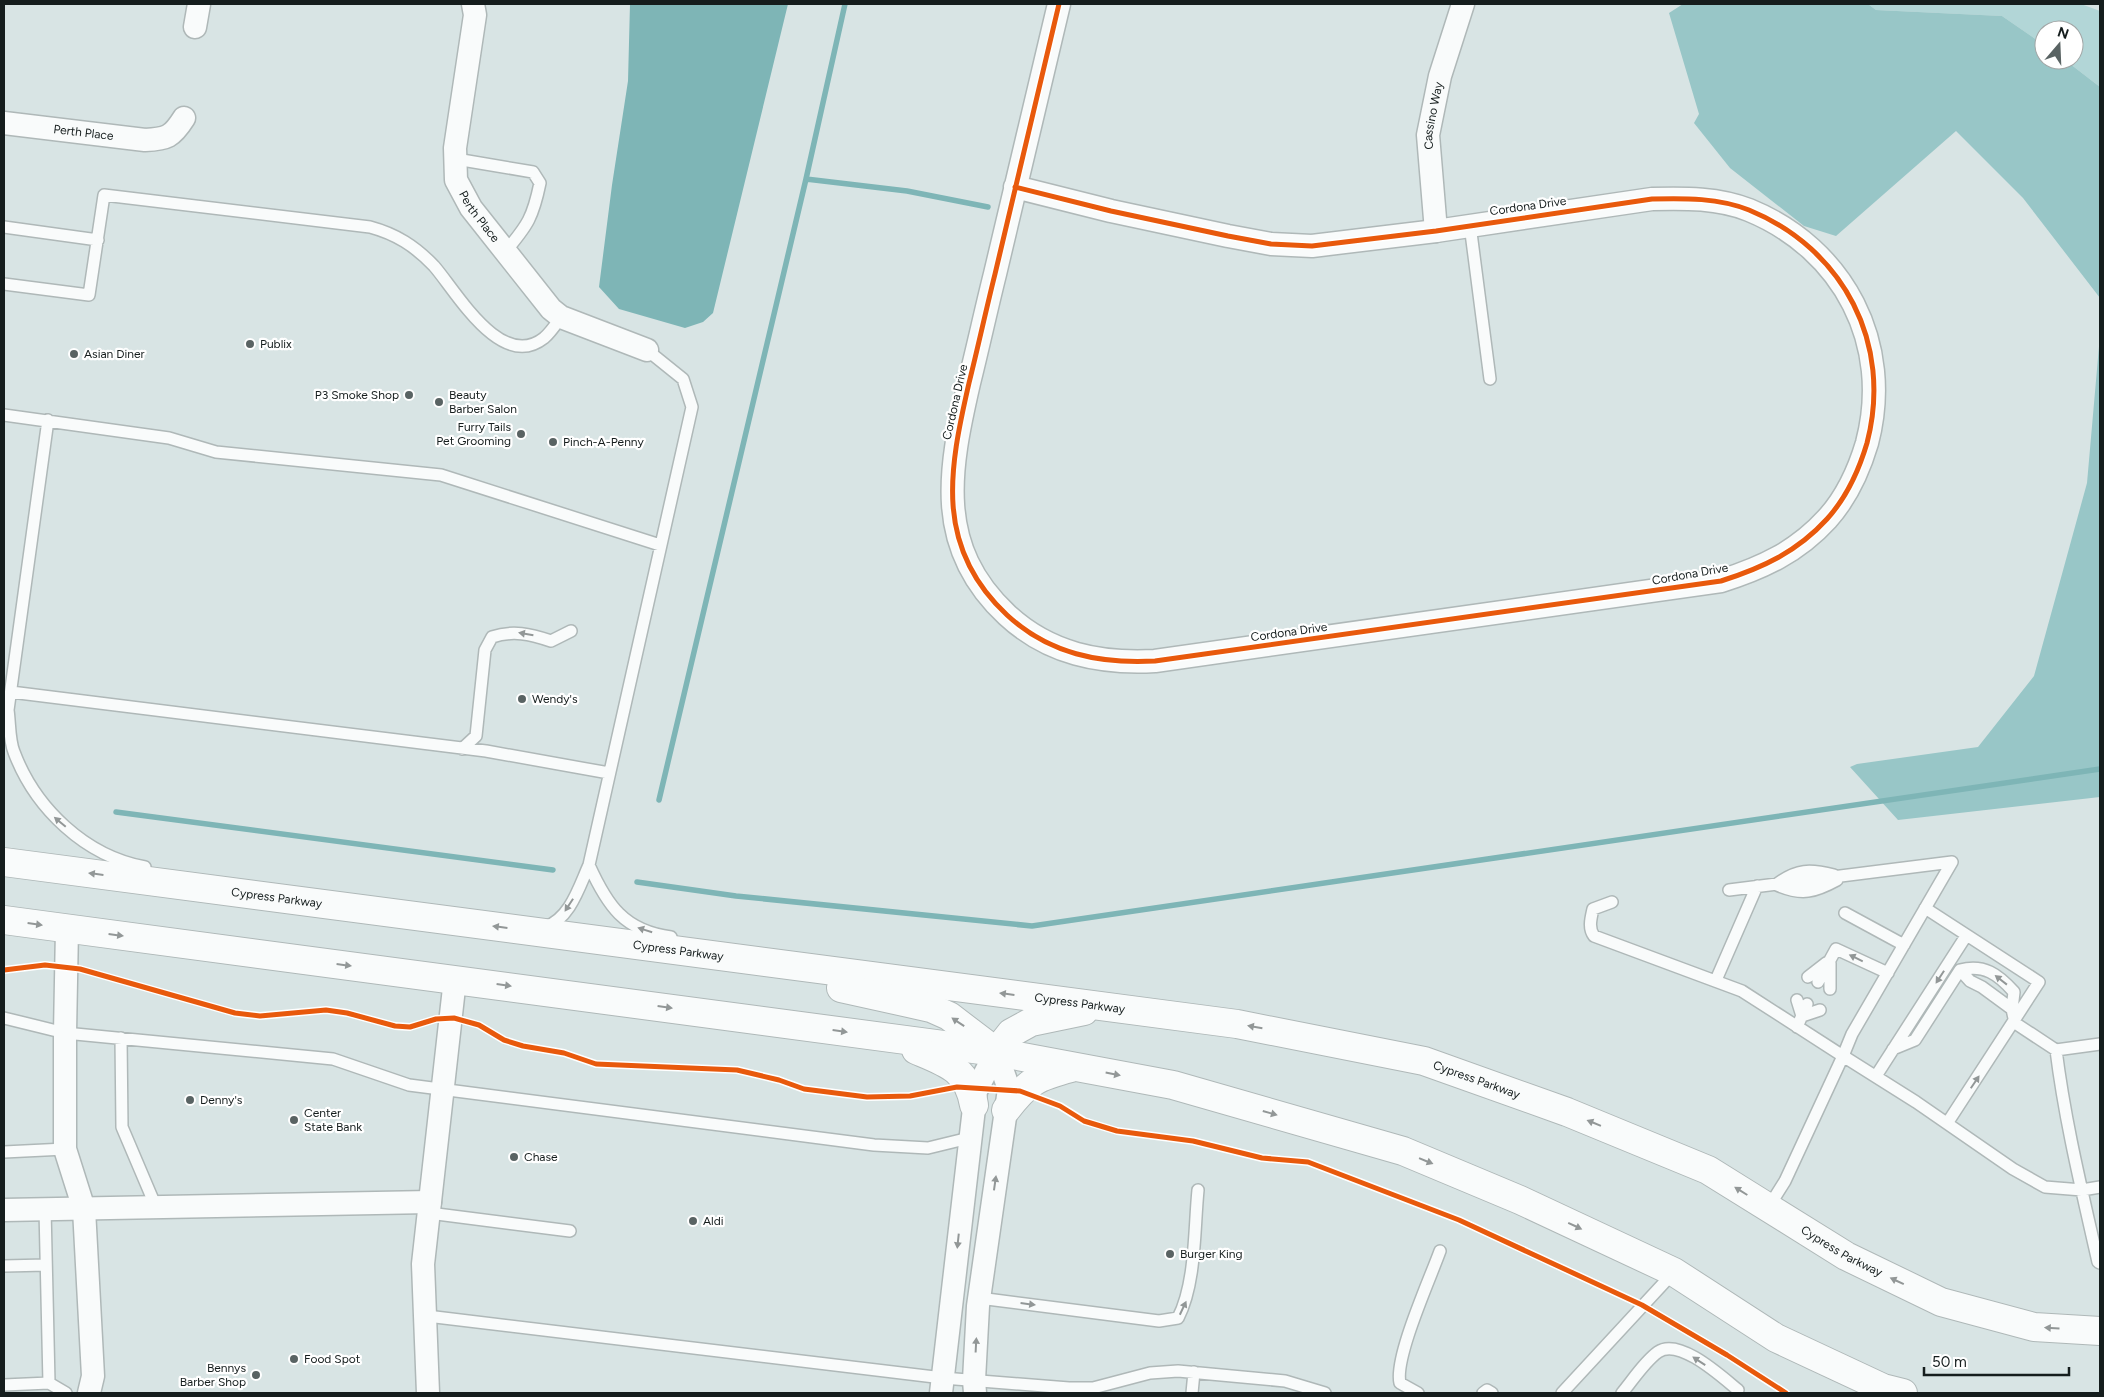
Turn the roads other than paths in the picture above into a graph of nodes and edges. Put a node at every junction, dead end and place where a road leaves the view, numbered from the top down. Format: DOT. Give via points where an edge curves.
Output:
graph roads {
  1 [pos="199,4"];
  2 [pos="473,4"];
  3 [pos="1059,4"];
  4 [pos="1463,4"];
  5 [pos="195,27"];
  6 [pos="184,118"];
  7 [pos="4,123"];
  8 [pos="456,159"];
  9 [pos="1015,187"];
  10 [pos="1470,224"];
  11 [pos="4,227"];
  12 [pos="1436,231"];
  13 [pos="98,240"];
  14 [pos="506,252"];
  15 [pos="4,284"];
  16 [pos="561,317"];
  17 [pos="647,350"];
  18 [pos="1490,379"];
  19 [pos="4,414"];
  20 [pos="48,420"];
  21 [pos="660,545"];
  22 [pos="571,631"];
  23 [pos="11,692"];
  24 [pos="462,749"];
  25 [pos="608,773"];
  26 [pos="4,862"];
  27 [pos="589,865"];
  28 [pos="254,883"];
  29 [pos="1757,886"];
  30 [pos="302,889"];
  31 [pos="1729,890"];
  32 [pos="1612,902"];
  33 [pos="1925,908"];
  34 [pos="388,912"];
  35 [pos="1845,913"];
  36 [pos="4,920"];
  37 [pos="67,929"];
  38 [pos="534,931"];
  39 [pos="1966,936"];
  40 [pos="686,939"];
  41 [pos="1904,945"];
  42 [pos="1830,961"];
  43 [pos="813,962"];
  44 [pos="1960,970"];
  45 [pos="1888,974"];
  46 [pos="455,979"];
  47 [pos="1813,979"];
  48 [pos="1716,980"];
  49 [pos="1830,989"];
  50 [pos="1802,1002"];
  51 [pos="1108,1007"];
  52 [pos="2012,1009"];
  53 [pos="1820,1010"];
  54 [pos="4,1018"];
  55 [pos="1799,1021"];
  56 [pos="2015,1023"];
  57 [pos="64,1033"];
  58 [pos="121,1038"];
  59 [pos="889,1038"];
  60 [pos="2100,1044"];
  61 [pos="1894,1049"];
  62 [pos="2056,1050"];
  63 [pos="996,1052"];
  64 [pos="1843,1056"];
  65 [pos="1075,1067"];
  66 [pos="1876,1076"];
  67 [pos="443,1090"];
  68 [pos="974,1105"];
  69 [pos="1006,1110"];
  70 [pos="1948,1122"];
  71 [pos="969,1138"];
  72 [pos="66,1149"];
  73 [pos="4,1152"];
  74 [pos="2100,1187"];
  75 [pos="1198,1190"];
  76 [pos="2082,1190"];
  77 [pos="156,1207"];
  78 [pos="430,1207"];
  79 [pos="1768,1208"];
  80 [pos="84,1209"];
  81 [pos="4,1210"];
  82 [pos="45,1210"];
  83 [pos="570,1231"];
  84 [pos="1440,1251"];
  85 [pos="2100,1263"];
  86 [pos="46,1265"];
  87 [pos="4,1266"];
  88 [pos="1674,1272"];
  89 [pos="979,1298"];
  90 [pos="427,1316"];
  91 [pos="2100,1331"];
  92 [pos="1194,1372"];
  93 [pos="49,1382"];
  94 [pos="4,1385"];
  95 [pos="942,1386"];
  96 [pos="974,1387"];
  97 [pos="1738,1390"];
  98 [pos="1068,1391"];
  99 [pos="66,1393"];
  100 [pos="88,1393"];
  101 [pos="428,1393"];
  102 [pos="1192,1393"];
  103 [pos="1326,1393"];
  104 [pos="1418,1393"];
  105 [pos="1562,1393"];
  106 [pos="1622,1393"];
  107 [pos="1903,1393"];
  1 -- 5 [label="street"];
  2 -- 8 [label="street, Perth Place" via="475,16"];
  3 -- 9 [label="street, Cordona Drive"];
  4 -- 12 [label="street, Cassino Way" via="1440,76 1428,135"];
  6 -- 7 [label="street, Perth Place" via="175,132 163,139 145,140"];
  8 -- 14 [label="street, Perth Place" via="456,180 471,208"];
  8 -- 14 [label="lane" via="533,172 540,183 530,220"];
  9 -- 10 [label="street, Cordona Drive" via="957,434 951,489 956,532 979,580 997,605 1015,622 1060,650 1125,662 1155,661 1721,581 1754,571 1787,554 1828,518 1861,463 1872,422 1876,385 1868,340 1852,302 1826,263 1805,243 1779,224 1748,210 1684,198"];
  9 -- 12 [label="street, Cordona Drive" via="1270,244 1312,246"];
  10 -- 12 [label="street, Cordona Drive"];
  10 -- 18 [label="lane"];
  11 -- 13 [label="lane"];
  13 -- 15 [label="lane" via="90,295"];
  13 -- 16 [label="lane" via="104,194 370,227 403,239 418,252 434,267 473,317 498,338 515,345 530,344 543,339"];
  14 -- 16 [label="street, Perth Place"];
  16 -- 17 [label="street, Perth Place"];
  17 -- 21 [label="lane" via="683,379 692,407"];
  19 -- 20 [label="lane"];
  20 -- 21 [label="lane" via="168,438 216,452 441,475"];
  20 -- 23 [label="lane"];
  21 -- 25 [label="lane"];
  22 -- 24 [label="lane, one-way" via="551,641 525,632 492,637 485,650 476,736"];
  23 -- 24 [label="lane"];
  28 -- 23 [label="lane, one-way" via="122,863 83,841 51,815 29,784 13,750 8,710"];
  24 -- 25 [label="lane"];
  25 -- 27 [label="lane"];
  34 -- 26 [label="main road, Cypress Parkway, one-way"];
  27 -- 38 [label="lane, one-way" via="567,910 550,926"];
  40 -- 27 [label="lane, one-way" via="666,937 633,926 611,908"];
  29 -- 31 [label="lane"];
  29 -- 33 [label="lane" via="1952,862"];
  29 -- 48 [label="lane"];
  30 -- 34 [label="lane" via="358,898"];
  32 -- 48 [label="lane" via="1593,909 1590,920 1594,936"];
  33 -- 39 [label="lane"];
  33 -- 41 [label="lane"];
  38 -- 34 [label="main road, Cypress Parkway, one-way"];
  35 -- 41 [label="lane"];
  36 -- 37 [label="main road, one-way"];
  37 -- 46 [label="main road, one-way"];
  37 -- 57 [label="street"];
  38 -- 43 [label="main road, Cypress Parkway"];
  39 -- 56 [label="lane" via="2039,982"];
  39 -- 61 [label="lane, one-way"];
  41 -- 45 [label="lane"];
  45 -- 42 [label="lane, one-way" via="1836,949"];
  42 -- 47 [label="lane"];
  42 -- 49 [label="lane"];
  51 -- 43 [label="main road, Cypress Parkway, one-way" via="881,977"];
  63 -- 43 [label="main road, one-way" via="948,1016 913,1003 838,988"];
  44 -- 52 [label="lane" via="1970,981"];
  52 -- 44 [label="lane, one-way" via="2014,992 2004,981 1975,966"];
  44 -- 61 [label="lane" via="1915,1040"];
  45 -- 64 [label="lane" via="1852,1034"];
  46 -- 59 [label="main road, one-way"];
  46 -- 67 [label="street"];
  48 -- 55 [label="lane"];
  50 -- 55 [label="lane"];
  51 -- 63 [label="main road" via="1031,1022 1011,1033"];
  79 -- 51 [label="main road, Cypress Parkway, one-way" via="1708,1170 1566,1112 1424,1061 1237,1024"];
  52 -- 56 [label="lane"];
  53 -- 55 [label="lane"];
  54 -- 57 [label="lane"];
  55 -- 64 [label="lane"];
  56 -- 62 [label="lane"];
  70 -- 56 [label="lane, one-way"];
  57 -- 58 [label="lane"];
  57 -- 72 [label="street"];
  58 -- 67 [label="lane" via="332,1060 398,1082"];
  58 -- 77 [label="lane" via="122,1127"];
  59 -- 63 [label="main road"];
  59 -- 68 [label="main road" via="958,1070 971,1088"];
  60 -- 62 [label="lane"];
  61 -- 66 [label="lane"];
  62 -- 76 [label="lane" via="2062,1099"];
  63 -- 65 [label="main road"];
  63 -- 68 [label="street" via="976,1091"];
  63 -- 69 [label="street" via="1009,1089"];
  64 -- 66 [label="lane"];
  64 -- 79 [label="lane" via="1800,1149"];
  65 -- 69 [label="main road" via="1039,1077 1020,1091"];
  65 -- 88 [label="main road, one-way" via="1172,1085 1403,1152 1520,1200"];
  66 -- 70 [label="lane"];
  67 -- 71 [label="lane" via="901,1148 928,1148"];
  67 -- 78 [label="street"];
  68 -- 71 [label="street"];
  89 -- 69 [label="street, one-way"];
  70 -- 76 [label="lane" via="2044,1187"];
  71 -- 95 [label="street, one-way"];
  72 -- 73 [label="lane"];
  72 -- 80 [label="street"];
  74 -- 76 [label="lane"];
  89 -- 75 [label="lane, one-way" via="1159,1321 1178,1318 1186,1303 1191,1273"];
  76 -- 85 [label="lane"];
  77 -- 78 [label="street"];
  77 -- 80 [label="street"];
  78 -- 83 [label="lane"];
  78 -- 90 [label="street" via="423,1264"];
  91 -- 79 [label="main road, Cypress Parkway, one-way" via="2034,1327 1941,1302 1846,1256"];
  80 -- 82 [label="street"];
  80 -- 100 [label="street" via="93,1376"];
  81 -- 82 [label="street"];
  82 -- 86 [label="lane"];
  84 -- 104 [label="lane" via="1398,1374 1400,1383"];
  86 -- 87 [label="lane"];
  86 -- 93 [label="lane"];
  88 -- 105 [label="lane"];
  88 -- 107 [label="main road" via="1776,1338 1883,1388"];
  96 -- 89 [label="street, one-way"];
  90 -- 95 [label="lane"];
  90 -- 101 [label="street"];
  92 -- 98 [label="lane" via="1150,1373"];
  92 -- 102 [label="lane"];
  92 -- 103 [label="lane" via="1284,1382"];
  93 -- 94 [label="lane"];
  93 -- 99 [label="lane"];
  95 -- 96 [label="lane"];
  96 -- 98 [label="lane"];
  97 -- 106 [label="lane, one-way" via="1683,1351 1666,1348 1658,1352"];
}
